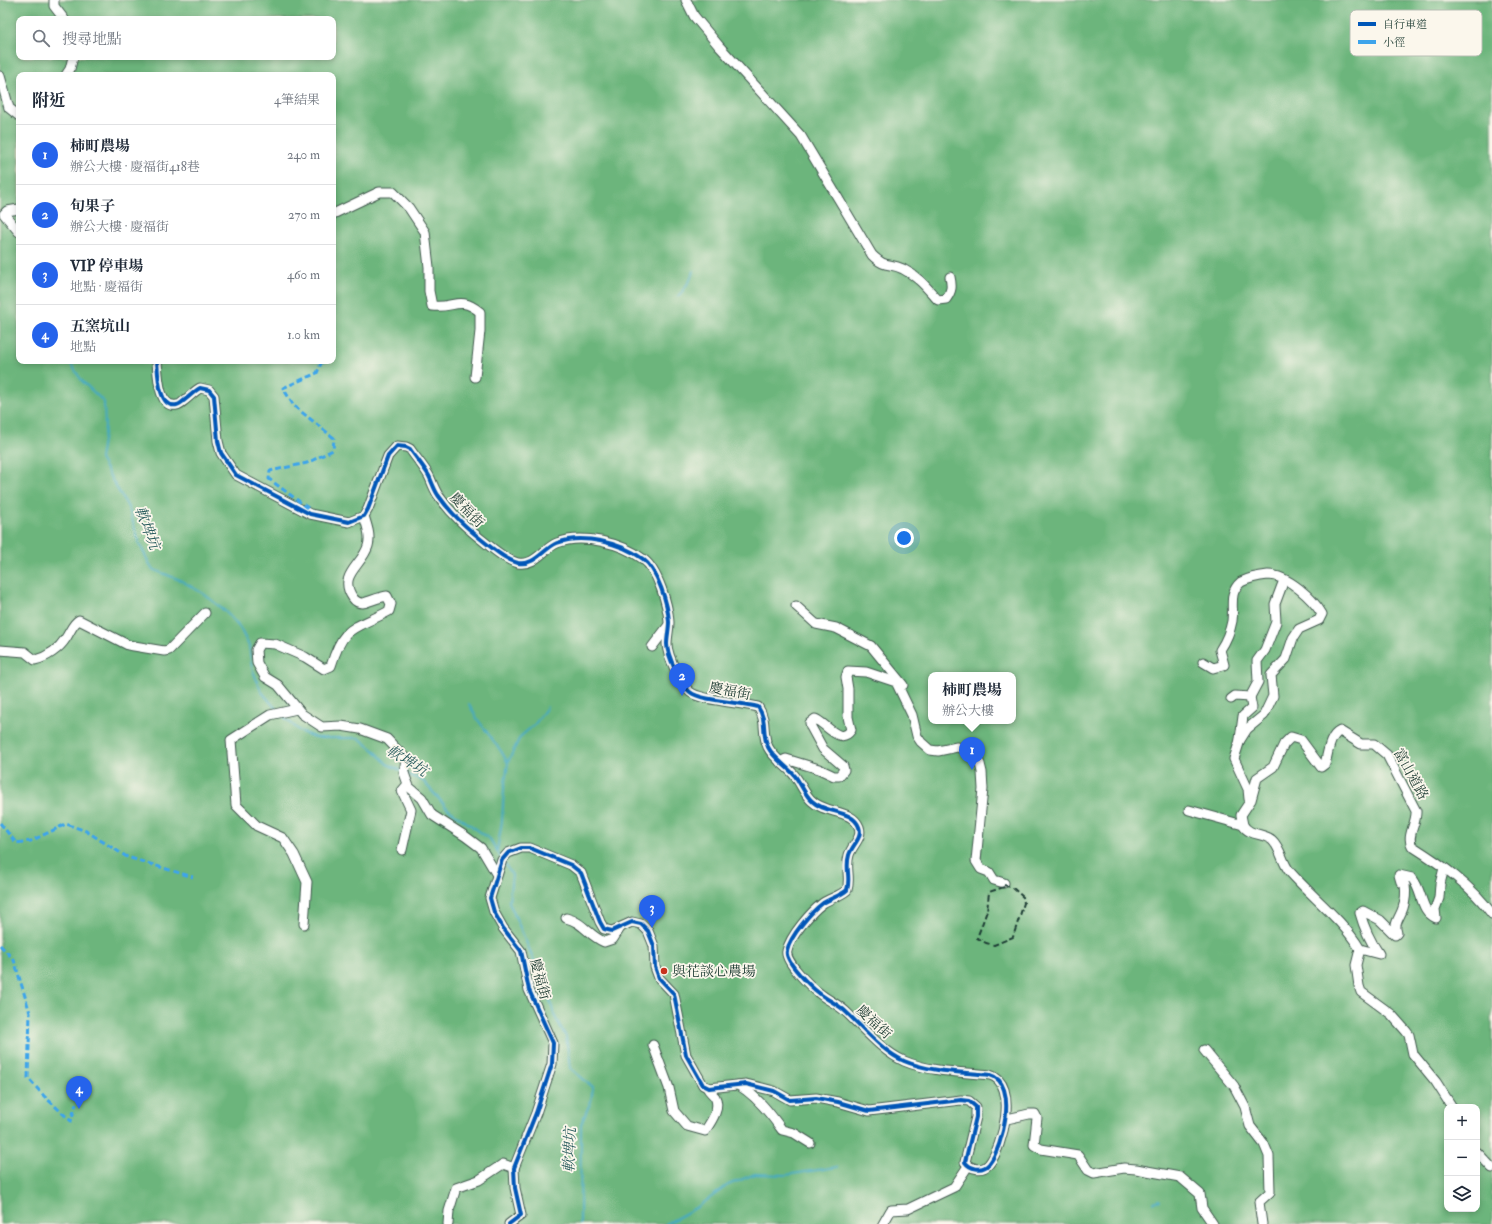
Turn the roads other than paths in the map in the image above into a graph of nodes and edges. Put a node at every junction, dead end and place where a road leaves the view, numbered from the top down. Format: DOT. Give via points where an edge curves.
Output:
graph roads {
  1 [pos="54,0"];
  2 [pos="686,0"];
  3 [pos="62,16"];
  4 [pos="73,60"];
  5 [pos="68,72"];
  6 [pos="0,76"];
  7 [pos="16,114"];
  8 [pos="16,210"];
  9 [pos="336,213"];
  10 [pos="16,228"];
  11 [pos="950,277"];
  12 [pos="157,364"];
  13 [pos="475,377"];
  14 [pos="364,516"];
  15 [pos="1284,580"];
  16 [pos="796,606"];
  17 [pos="205,613"];
  18 [pos="668,626"];
  19 [pos="652,647"];
  20 [pos="0,650"];
  21 [pos="1203,662"];
  22 [pos="902,692"];
  23 [pos="1250,697"];
  24 [pos="1231,699"];
  25 [pos="293,710"];
  26 [pos="1240,740"];
  27 [pos="780,762"];
  28 [pos="409,786"];
  29 [pos="1249,800"];
  30 [pos="1189,810"];
  31 [pos="1243,825"];
  32 [pos="402,850"];
  33 [pos="1444,868"];
  34 [pos="497,875"];
  35 [pos="1004,883"];
  36 [pos="1492,914"];
  37 [pos="566,918"];
  38 [pos="304,924"];
  39 [pos="620,928"];
  40 [pos="1360,949"];
  41 [pos="652,1045"];
  42 [pos="1204,1050"];
  43 [pos="738,1085"];
  44 [pos="707,1087"];
  45 [pos="1450,1104"];
  46 [pos="1007,1119"];
  47 [pos="810,1143"];
  48 [pos="1480,1155"];
  49 [pos="968,1166"];
  50 [pos="514,1168"];
  51 [pos="1492,1168"];
  52 [pos="448,1224"];
  53 [pos="510,1224"];
  54 [pos="883,1224"];
  55 [pos="1213,1224"];
  56 [pos="1262,1224"];
  1 -- 3 [label="street" via="54,6"];
  2 -- 11 [label="street" via="694,16 719,46 801,136 872,255 881,264 902,268 919,278 938,300 946,299 950,295"];
  4 -- 5 [label="street"];
  6 -- 7 [label="street" via="9,108"];
  8 -- 10 [label="street" via="4,214"];
  9 -- 13 [label="street" via="379,192 394,192 409,208 425,232 432,306 443,307 459,302 472,305 480,312"];
  12 -- 14 [label="street" via="160,390 164,400 178,405 200,388 209,390 214,396 221,453 236,475 310,514 348,522"];
  14 -- 18 [label="street, 慶福街" via="388,456 397,446 406,447 429,475 437,493 462,524 503,557 518,563 528,562 556,544 588,539 607,542 644,559 659,584 667,609"];
  14 -- 25 [label="street" via="369,545 346,583 355,601 362,603 376,597 387,596 391,604 389,611 349,630 339,642 331,666 324,669 305,657 275,644 260,643 256,650 257,663 265,677 278,685"];
  15 -- 21 [label="street" via="1270,575 1247,579 1237,585 1232,596 1232,621 1228,638 1220,650 1224,666 1213,668"];
  15 -- 23 [label="street" via="1275,604 1276,622 1265,650 1257,661 1258,682"];
  15 -- 26 [label="street" via="1299,588 1322,614 1319,620 1299,628 1286,659 1272,676 1273,696 1264,714 1247,729"];
  16 -- 22 [label="street" via="816,624 836,628 871,646 904,686"];
  17 -- 20 [label="street" via="164,652 128,645 79,620 58,649 40,659 35,660 25,652"];
  18 -- 19 [label="street"];
  18 -- 27 [label="street, 慶福街" via="667,644 683,684 694,694 758,707 764,716 764,737 769,749"];
  22 -- 27 [label="street" via="896,682 866,672 848,671 846,677 851,730 849,733 832,733 822,722 815,719 810,723 823,748 843,766 842,773 834,776 786,759"];
  22 -- 35 [label="street" via="903,700 912,715 917,736 930,750 957,747 977,758 982,772 983,789 976,861 994,880"];
  23 -- 24 [label="street" via="1235,696"];
  23 -- 26 [label="street" via="1252,708 1242,716"];
  25 -- 28 [label="street" via="322,727 360,729 387,739 406,759 404,773"];
  25 -- 38 [label="street" via="270,715 231,740 236,805 258,826 283,838 294,854 307,882"];
  26 -- 29 [label="street" via="1234,759 1248,789"];
  27 -- 46 [label="street, 慶福街" via="812,801 822,808 844,814 856,821 860,829 859,839 850,854 847,868 850,883 847,890 808,916 790,943 786,952 796,971 819,993 845,1010 874,1040 903,1060 932,1068 998,1077 1004,1089"];
  28 -- 32 [label="street" via="402,791 411,810"];
  28 -- 34 [label="street" via="422,798 432,815 481,848"];
  29 -- 31 [label="street" via="1241,815"];
  29 -- 33 [label="street, 富山道路" via="1257,778 1273,768 1284,744 1292,737 1302,740 1321,767 1325,764 1330,743 1340,731 1350,740 1361,744 1374,744 1387,755 1416,811 1417,818 1410,842 1412,846"];
  30 -- 31 [label="street"];
  31 -- 40 [label="street" via="1253,833 1267,836 1274,842 1290,872 1346,928"];
  33 -- 36 [label="street, 富山道路" via="1458,877"];
  33 -- 40 [label="street" via="1435,909 1436,918 1424,908 1421,893 1412,878 1399,875 1406,892 1395,935 1380,920 1363,911 1360,913 1363,923 1369,940 1378,954"];
  34 -- 39 [label="street, 慶福街" via="503,858 521,848 530,848 571,865 581,873 604,929 612,931"];
  34 -- 50 [label="street, 慶福街" via="490,898 494,912 521,951 529,990 553,1043 552,1064"];
  37 -- 39 [label="street" via="576,920 593,937 604,942 613,939"];
  39 -- 44 [label="street, 慶福街" via="632,922 641,924 648,931 654,946 655,967 659,978 674,994 686,1055 703,1085"];
  40 -- 45 [label="street" via="1356,965 1362,992 1392,1014 1406,1031 1413,1054"];
  41 -- 44 [label="street" via="669,1088 674,1111 688,1126 705,1131 712,1121 716,1107 716,1098"];
  42 -- 56 [label="street" via="1234,1086 1245,1107 1250,1126 1264,1144 1269,1156 1270,1192 1259,1202"];
  43 -- 44 [label="street"];
  43 -- 47 [label="street" via="749,1091 782,1130 794,1133"];
  43 -- 49 [label="street" via="758,1086 790,1100 816,1098 869,1111 969,1101 976,1107 976,1117 965,1157"];
  46 -- 49 [label="street, 慶福街" via="988,1166 977,1170"];
  46 -- 55 [label="street" via="1036,1114 1034,1145 1041,1149 1078,1155 1088,1170 1094,1173 1124,1168 1180,1177 1200,1194 1202,1208"];
  48 -- 51 [label="street"];
  49 -- 54 [label="street" via="954,1187 908,1209 892,1210"];
  50 -- 52 [label="street" via="503,1164 480,1180 456,1188"];
  50 -- 53 [label="street, 慶福街" via="521,1215"];
}
